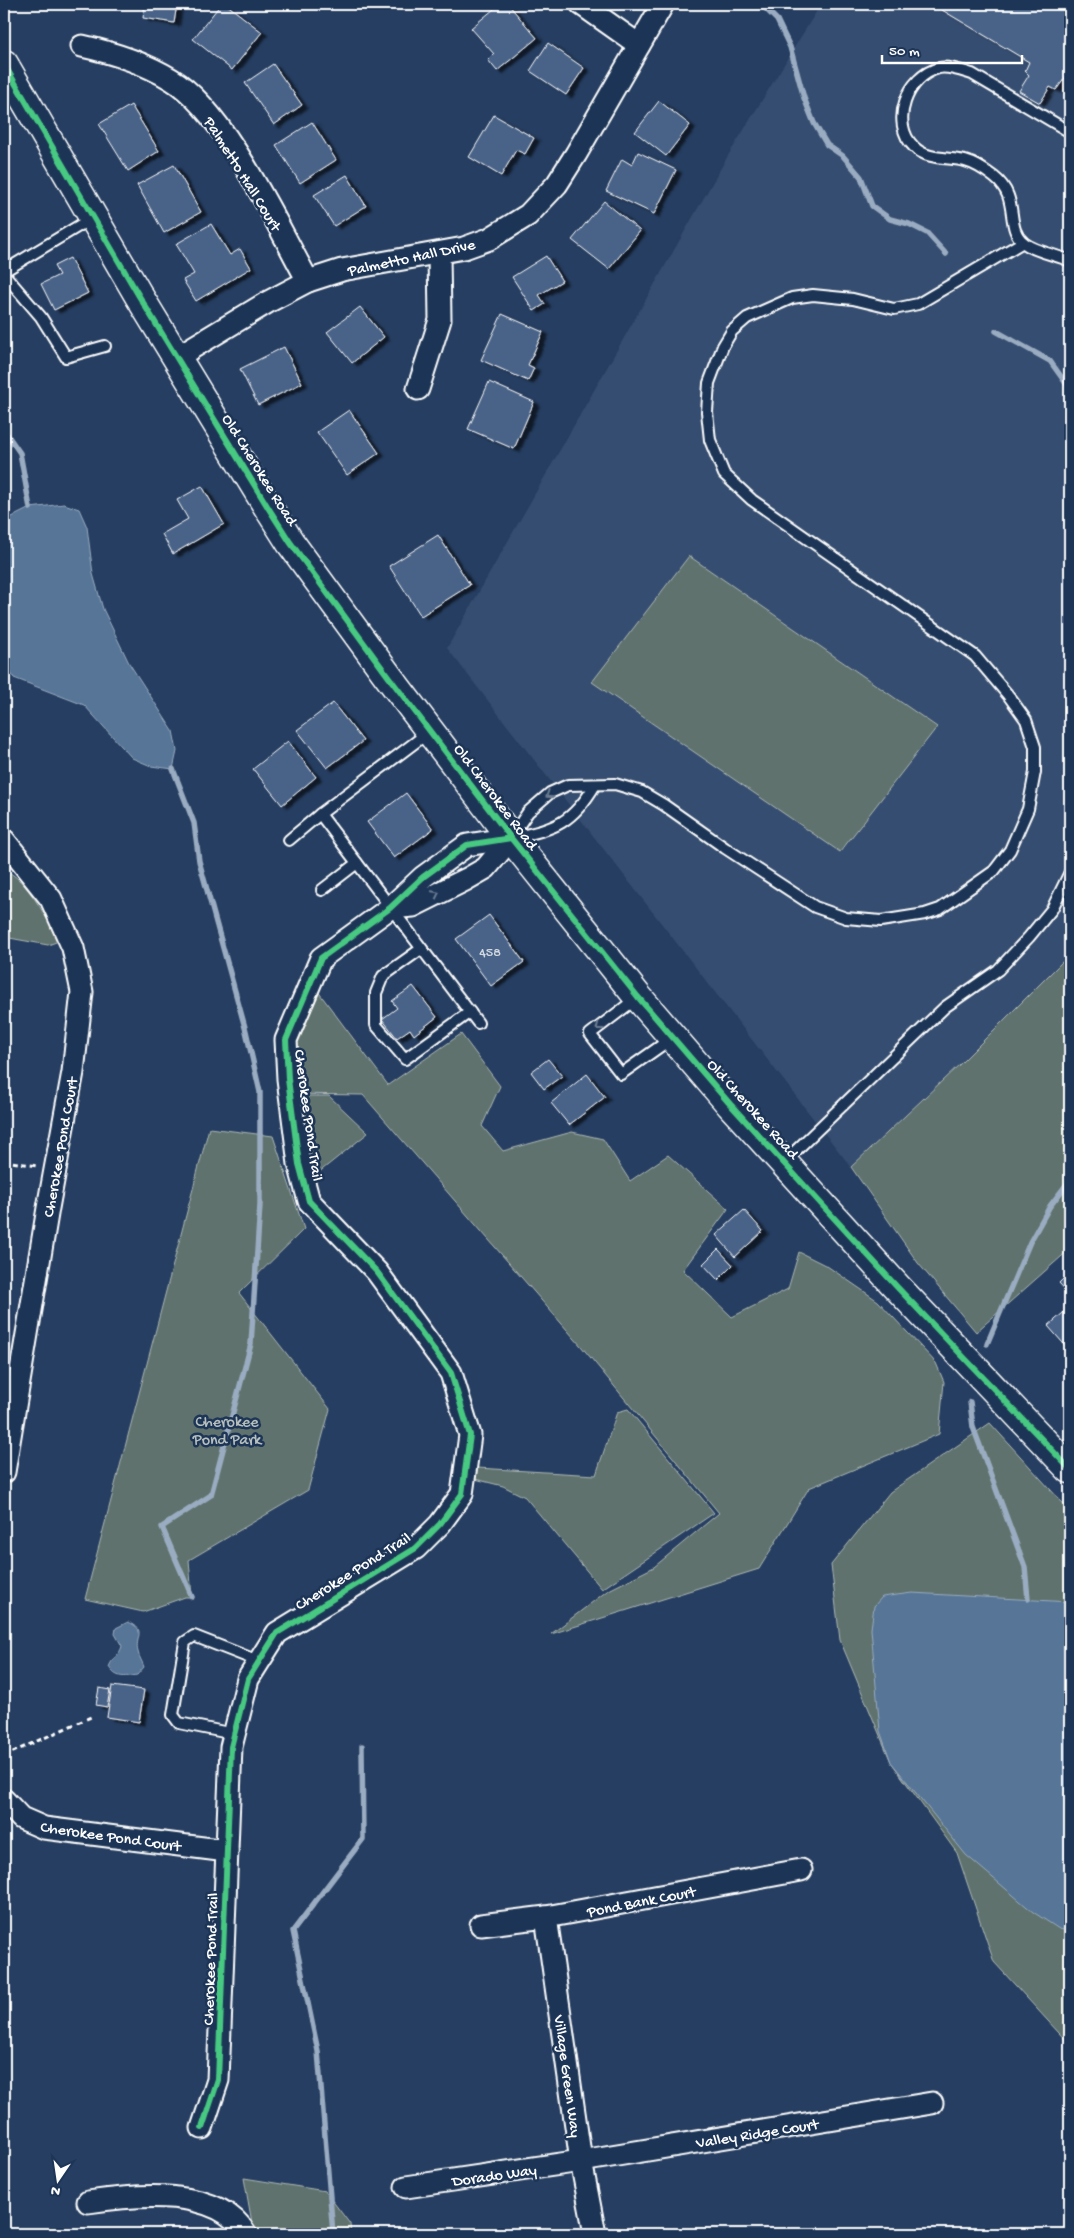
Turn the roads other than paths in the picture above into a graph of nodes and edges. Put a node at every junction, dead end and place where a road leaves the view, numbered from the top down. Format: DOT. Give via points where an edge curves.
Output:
graph roads {
  1 [pos="581,4"];
  2 [pos="663,4"];
  3 [pos="639,45"];
  4 [pos="82,46"];
  5 [pos="4,64"];
  6 [pos="1070,132"];
  7 [pos="93,217"];
  8 [pos="1022,242"];
  9 [pos="439,253"];
  10 [pos="1070,261"];
  11 [pos="4,273"];
  12 [pos="308,281"];
  13 [pos="105,346"];
  14 [pos="176,357"];
  15 [pos="418,389"];
  16 [pos="430,732"];
  17 [pos="595,785"];
  18 [pos="320,814"];
  19 [pos="511,838"];
  20 [pos="4,840"];
  21 [pos="289,840"];
  22 [pos="357,863"];
  23 [pos="1070,872"];
  24 [pos="322,890"];
  25 [pos="390,908"];
  26 [pos="421,948"];
  27 [pos="638,997"];
  28 [pos="470,1012"];
  29 [pos="478,1023"];
  30 [pos="672,1037"];
  31 [pos="784,1163"];
  32 [pos="1070,1466"];
  33 [pos="4,1472"];
  34 [pos="258,1661"];
  35 [pos="234,1734"];
  36 [pos="4,1800"];
  37 [pos="227,1851"];
  38 [pos="801,1870"];
  39 [pos="546,1918"];
  40 [pos="481,1925"];
  41 [pos="932,2103"];
  42 [pos="202,2128"];
  43 [pos="581,2162"];
  44 [pos="406,2187"];
  45 [pos="88,2202"];
  46 [pos="246,2234"];
  47 [pos="595,2234"];
  1 -- 3 [label="street"];
  2 -- 3 [label="street, Palmetto Hall Drive"];
  3 -- 9 [label="street, Palmetto Hall Drive" via="557,184 528,215 489,239"];
  4 -- 12 [label="street, Palmetto Hall Court" via="144,64 172,79 199,101 249,174"];
  5 -- 7 [label="street, Old Cherokee Road"];
  6 -- 8 [label="lane" via="972,74 956,70 940,68 921,76 911,86 904,101 906,137 915,148 929,155 981,167 997,179 1007,192 1012,205 1013,230"];
  7 -- 11 [label="lane"];
  7 -- 14 [label="street, Old Cherokee Road"];
  8 -- 10 [label="lane"];
  8 -- 17 [label="lane" via="918,304 894,309 852,298 813,295 792,298 753,314 732,331 723,346 709,383 707,412 710,440 724,474 752,500 976,656 1026,720 1035,747 1035,772 1028,809 1010,850 994,871 940,909 925,914 881,922 846,918 815,907 642,792 615,784"];
  9 -- 12 [label="street, Palmetto Hall Drive" via="342,270"];
  9 -- 15 [label="street" via="440,320"];
  11 -- 13 [label="lane" via="41,317 66,357"];
  12 -- 14 [label="street, Palmetto Hall Drive"];
  14 -- 16 [label="street, Old Cherokee Road" via="290,542"];
  16 -- 18 [label="lane"];
  16 -- 19 [label="street, Old Cherokee Road"];
  17 -- 19 [label="lane" via="585,802 566,820 546,832"];
  17 -- 19 [label="lane, one-way" via="568,785 550,793 528,812"];
  18 -- 21 [label="lane"];
  18 -- 22 [label="lane"];
  19 -- 25 [label="street, Cherokee Pond Trail" via="467,845 423,877"];
  25 -- 19 [label="street, Cherokee Pond Trail, one-way" via="413,906 467,880 486,868"];
  19 -- 27 [label="street, Old Cherokee Road"];
  20 -- 33 [label="street, Cherokee Pond Court" via="51,899 73,948 82,992 73,1072"];
  22 -- 24 [label="lane"];
  22 -- 25 [label="lane"];
  23 -- 31 [label="lane" via="1052,908 998,970 945,1007"];
  25 -- 26 [label="lane"];
  25 -- 34 [label="street, Cherokee Pond Trail" via="321,958 286,1040 288,1079 300,1164 309,1201 376,1272 451,1373 470,1435 462,1494 440,1524 416,1548 277,1633"];
  26 -- 28 [label="lane"];
  26 -- 28 [label="lane" via="383,976 376,993 376,1025 405,1059"];
  27 -- 30 [label="street, Old Cherokee Road"];
  27 -- 30 [label="lane, one-way" via="590,1034 620,1074"];
  28 -- 29 [label="lane"];
  30 -- 31 [label="street, Old Cherokee Road"];
  31 -- 32 [label="street, Old Cherokee Road" via="897,1287"];
  34 -- 35 [label="street, Cherokee Pond Trail" via="248,1679"];
  34 -- 35 [label="lane" via="194,1636 185,1642 173,1715 178,1723"];
  35 -- 37 [label="street, Cherokee Pond Trail"];
  36 -- 37 [label="street, Cherokee Pond Court" via="21,1818 44,1828"];
  37 -- 42 [label="street, Cherokee Pond Trail" via="218,2080"];
  38 -- 39 [label="street, Pond Bank Court"];
  39 -- 40 [label="street, Pond Bank Court"];
  39 -- 43 [label="street, Village Green Way"];
  41 -- 43 [label="street, Valley Ridge Court"];
  43 -- 44 [label="street, Dorado Way"];
  43 -- 47 [label="street, Village Green Way"];
  45 -- 46 [label="street" via="122,2197 184,2197 220,2210 242,2226"];
}
